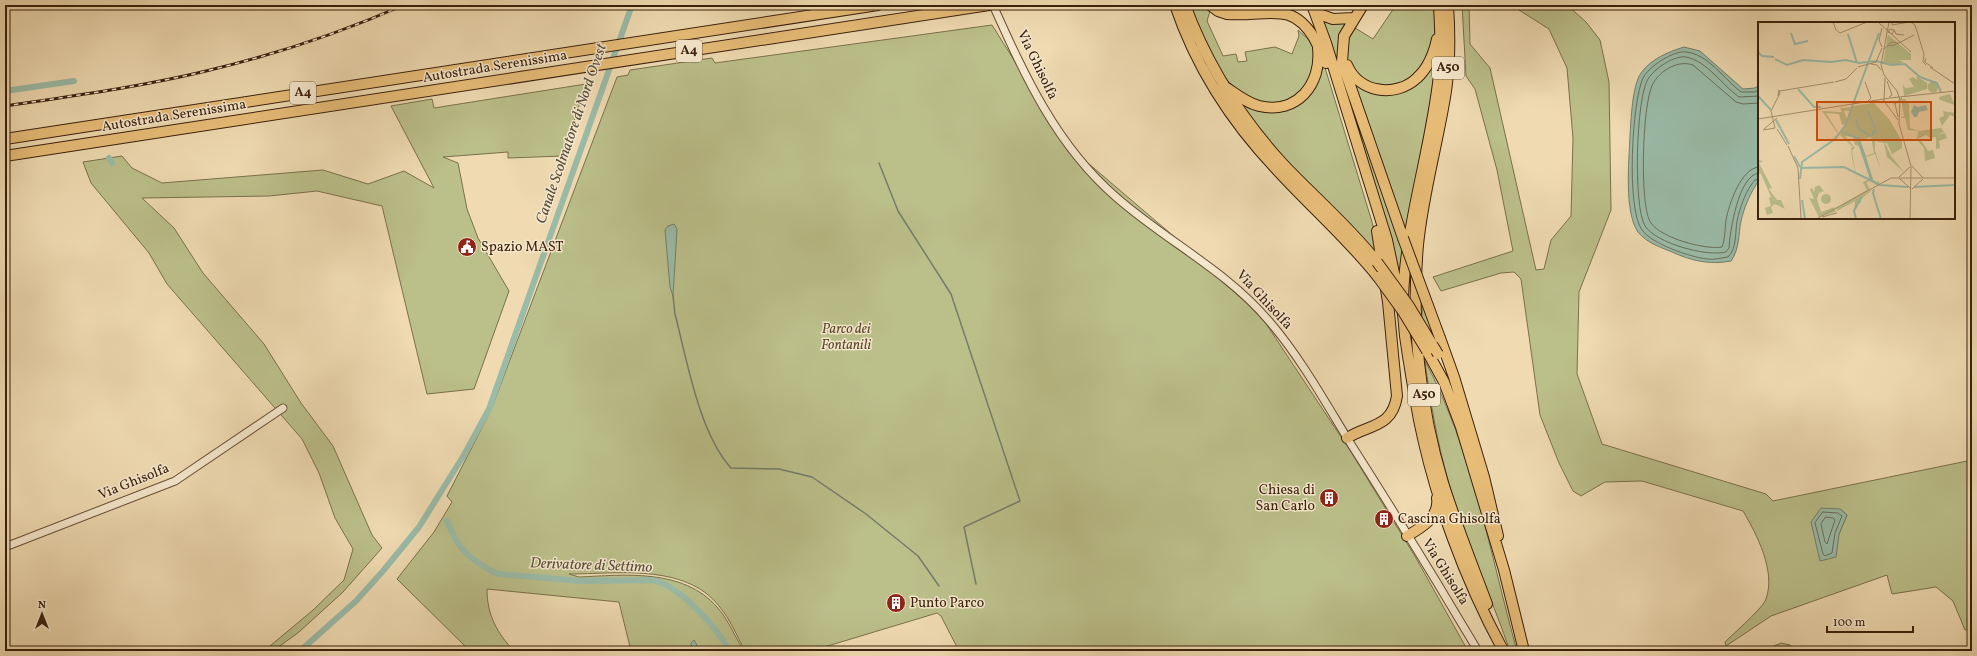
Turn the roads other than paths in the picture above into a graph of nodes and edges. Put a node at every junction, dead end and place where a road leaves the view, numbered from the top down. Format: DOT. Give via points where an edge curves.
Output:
graph roads {
  1 [pos="828,5"];
  2 [pos="878,5"];
  3 [pos="989,5"];
  4 [pos="993,5"];
  5 [pos="1210,5"];
  6 [pos="1363,5"];
  7 [pos="1439,5"];
  8 [pos="1448,5"];
  9 [pos="1181,8"];
  10 [pos="1314,9"];
  11 [pos="1353,18"];
  12 [pos="748,24"];
  13 [pos="1439,28"];
  14 [pos="1318,44"];
  15 [pos="1342,54"];
  16 [pos="1222,84"];
  17 [pos="5,139"];
  18 [pos="5,156"];
  19 [pos="1403,313"];
  20 [pos="1461,403"];
  21 [pos="283,408"];
  22 [pos="1347,438"];
  23 [pos="1433,480"];
  24 [pos="1407,536"];
  25 [pos="5,547"];
  26 [pos="1504,570"];
  27 [pos="1478,651"];
  28 [pos="1503,651"];
  29 [pos="1524,651"];
  1 -- 12 [label="highway"];
  2 -- 12 [label="highway, Autostrada Serenissima / A4"];
  3 -- 18 [label="highway, Autostrada Serenissima / A4"];
  4 -- 22 [label="street, Via Ghisolfa" via="1050,120 1080,160 1116,198 1222,276 1253,304 1281,336"];
  5 -- 14 [label="highway" via="1218,11 1231,14 1276,8 1292,9 1304,18"];
  6 -- 11 [label="highway"];
  7 -- 13 [label="highway"];
  8 -- 28 [label="highway, A50" via="1448,73 1425,190 1417,262 1418,346 1422,386 1443,481"];
  9 -- 16 [label="highway"];
  9 -- 26 [label="highway, A50, bridge" via="1208,78 1240,126 1270,163 1346,238 1402,310 1427,351 1444,382 1458,420"];
  10 -- 11 [label="highway" via="1333,19"];
  10 -- 19 [label="highway" via="1388,246"];
  11 -- 15 [label="highway" via="1344,36"];
  12 -- 17 [label="highway, Autostrada Serenissima / A4"];
  13 -- 15 [label="highway" via="1434,49 1424,71 1412,82 1398,88 1380,90 1365,85 1351,73"];
  13 -- 19 [label="highway" via="1439,74 1408,241"];
  14 -- 16 [label="highway" via="1319,57 1314,80 1304,96 1291,104 1277,107 1258,105"];
  14 -- 22 [label="highway" via="1379,236 1397,384 1396,403 1391,415 1379,424"];
  15 -- 20 [label="highway, bridge" via="1344,69"];
  16 -- 20 [label="highway, bridge" via="1274,154 1344,224 1377,262 1409,306 1438,354"];
  19 -- 23 [label="highway" via="1419,420"];
  20 -- 26 [label="highway" via="1491,500"];
  21 -- 25 [label="street, Via Ghisolfa" via="174,481"];
  22 -- 24 [label="street, Via Ghisolfa"];
  23 -- 24 [label="highway" via="1438,505 1435,513 1424,525"];
  23 -- 28 [label="highway" via="1475,592"];
  24 -- 27 [label="street, Via Ghisolfa"];
  26 -- 29 [label="highway, A50"];
}
